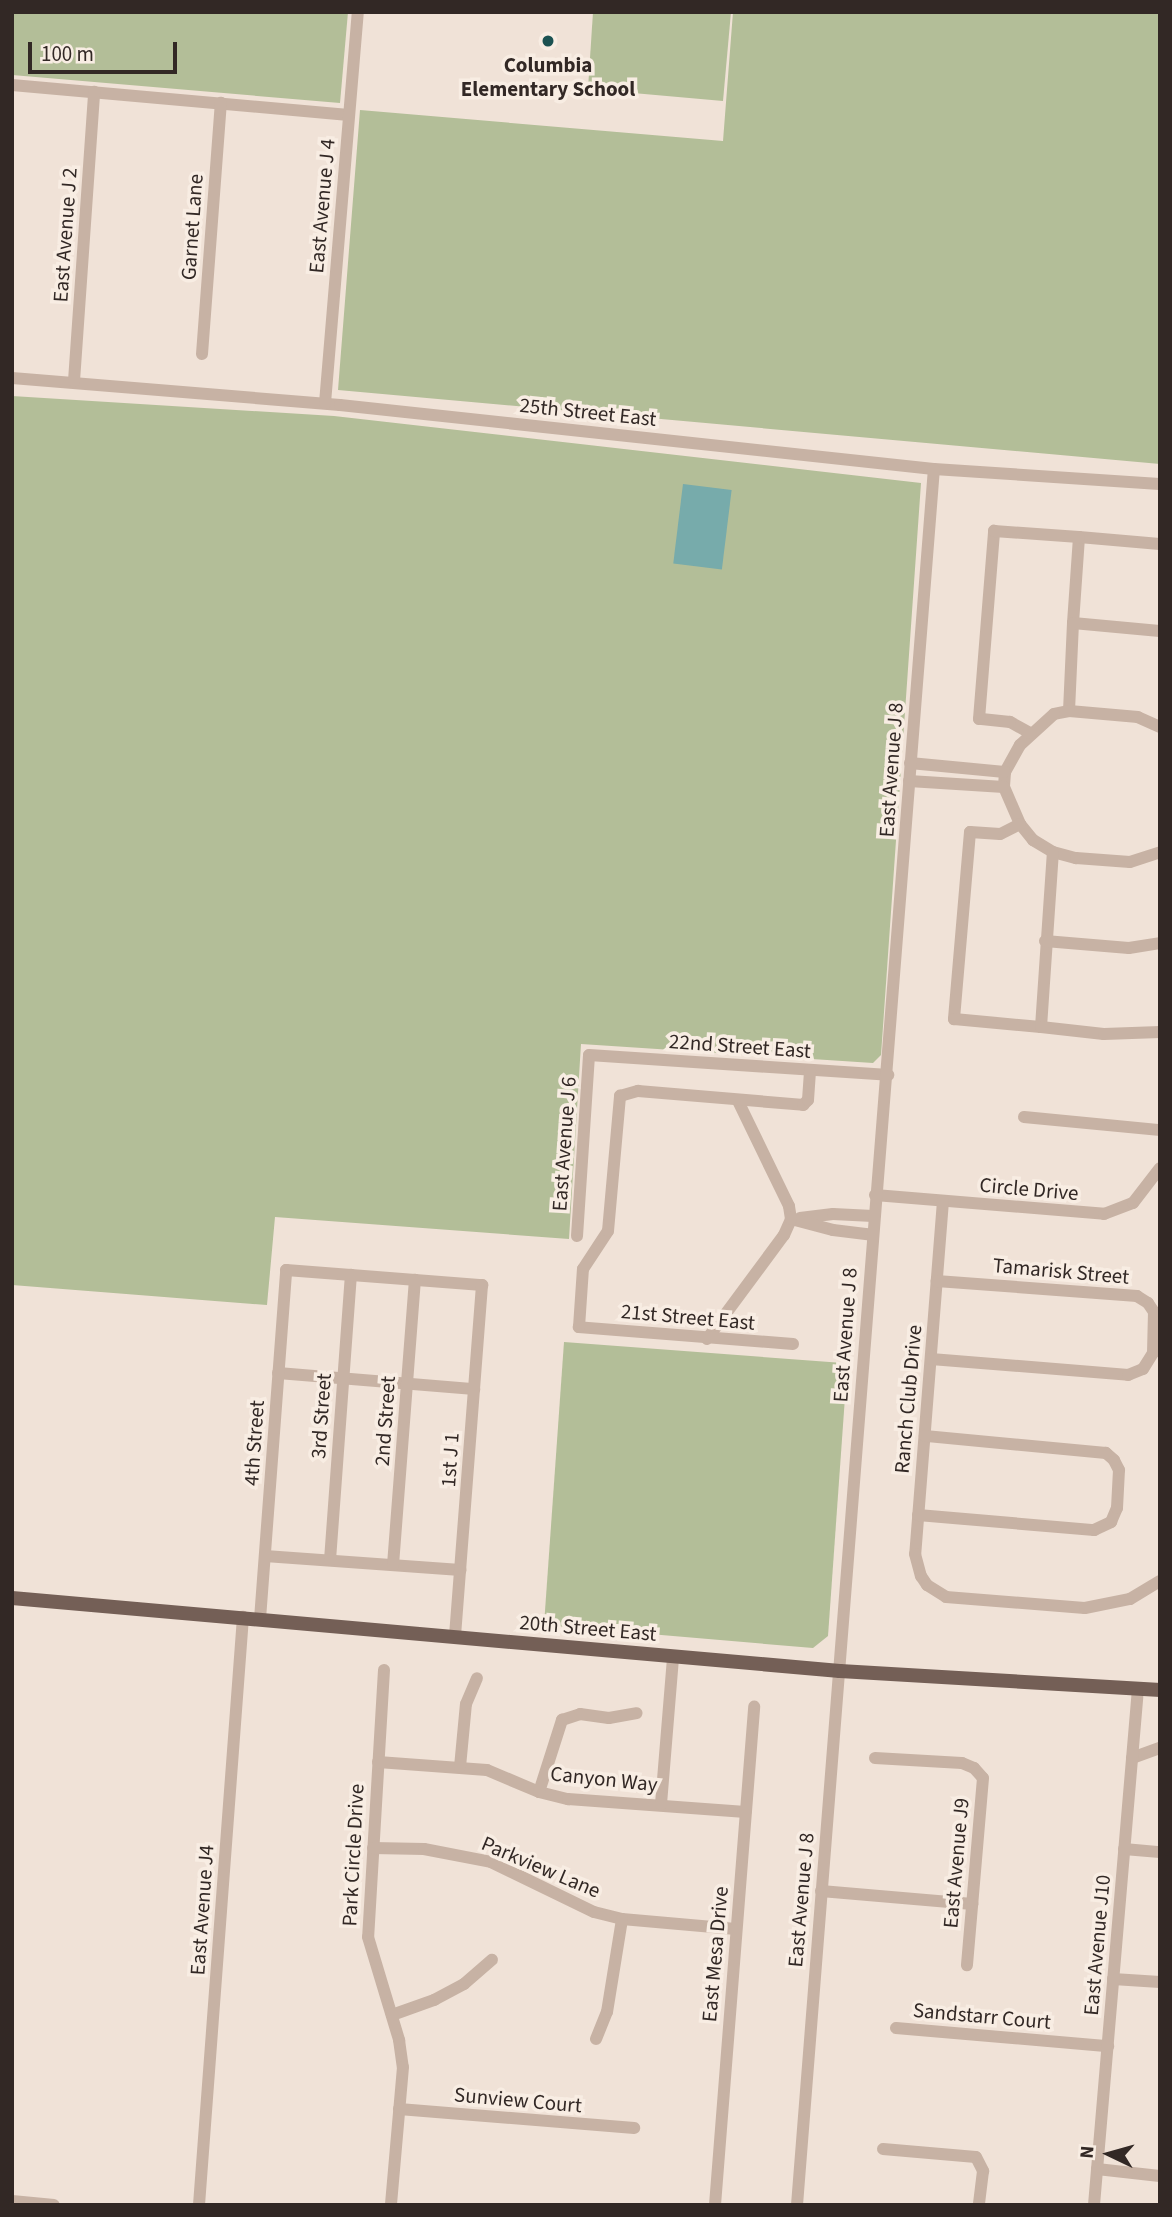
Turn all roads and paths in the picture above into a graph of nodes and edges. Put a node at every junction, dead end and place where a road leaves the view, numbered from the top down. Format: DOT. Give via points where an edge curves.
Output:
graph roads {
  1 [pos="358,12"];
  2 [pos="12,85"];
  3 [pos="94,92"];
  4 [pos="221,103"];
  5 [pos="349,115"];
  6 [pos="202,354"];
  7 [pos="12,377"];
  8 [pos="74,380"];
  9 [pos="325,403"];
  10 [pos="934,469"];
  11 [pos="1160,484"];
  12 [pos="1079,537"];
  13 [pos="1160,544"];
  14 [pos="1073,623"];
  15 [pos="1160,631"];
  16 [pos="1069,711"];
  17 [pos="1160,727"];
  18 [pos="1030,733"];
  19 [pos="910,763"];
  20 [pos="1005,772"];
  21 [pos="909,781"];
  22 [pos="1004,787"];
  23 [pos="1020,824"];
  24 [pos="1053,852"];
  25 [pos="1160,852"];
  26 [pos="1045,941"];
  27 [pos="1160,943"];
  28 [pos="1041,1027"];
  29 [pos="1160,1032"];
  30 [pos="589,1055"];
  31 [pos="810,1070"];
  32 [pos="888,1074"];
  33 [pos="738,1101"];
  34 [pos="1024,1117"];
  35 [pos="1160,1130"];
  36 [pos="1160,1168"];
  37 [pos="875,1195"];
  38 [pos="943,1201"];
  39 [pos="873,1216"];
  40 [pos="791,1219"];
  41 [pos="872,1235"];
  42 [pos="577,1236"];
  43 [pos="351,1275"];
  44 [pos="415,1280"];
  45 [pos="937,1281"];
  46 [pos="707,1339"];
  47 [pos="793,1345"];
  48 [pos="931,1359"];
  49 [pos="278,1373"];
  50 [pos="343,1377"];
  51 [pos="407,1384"];
  52 [pos="474,1389"];
  53 [pos="925,1436"];
  54 [pos="918,1515"];
  55 [pos="265,1556"];
  56 [pos="330,1560"];
  57 [pos="393,1565"];
  58 [pos="460,1570"];
  59 [pos="1160,1581"];
  60 [pos="12,1598"];
  61 [pos="243,1617"];
  62 [pos="260,1619"];
  63 [pos="456,1637"];
  64 [pos="673,1657"];
  65 [pos="384,1670"];
  66 [pos="840,1671"];
  67 [pos="477,1678"];
  68 [pos="1138,1689"];
  69 [pos="1160,1690"];
  70 [pos="754,1707"];
  71 [pos="637,1713"];
  72 [pos="1160,1748"];
  73 [pos="875,1758"];
  74 [pos="1132,1758"];
  75 [pos="378,1762"];
  76 [pos="460,1767"];
  77 [pos="539,1792"];
  78 [pos="662,1804"];
  79 [pos="746,1812"];
  80 [pos="373,1848"];
  81 [pos="1125,1849"];
  82 [pos="1160,1852"];
  83 [pos="821,1891"];
  84 [pos="972,1903"];
  85 [pos="622,1919"];
  86 [pos="736,1929"];
  87 [pos="492,1960"];
  88 [pos="967,1965"];
  89 [pos="1114,1979"];
  90 [pos="1160,1982"];
  91 [pos="392,2015"];
  92 [pos="896,2028"];
  93 [pos="596,2039"];
  94 [pos="1108,2046"];
  95 [pos="399,2109"];
  96 [pos="634,2129"];
  97 [pos="883,2149"];
  98 [pos="1097,2169"];
  99 [pos="1160,2175"];
  100 [pos="12,2201"];
  101 [pos="54,2205"];
  102 [pos="199,2205"];
  103 [pos="391,2205"];
  104 [pos="715,2205"];
  105 [pos="797,2205"];
  106 [pos="979,2205"];
  107 [pos="1094,2205"];
  1 -- 5 [label="street, East Avenue J 4"];
  2 -- 3 [label="street"];
  3 -- 4 [label="street"];
  3 -- 8 [label="street, East Avenue J 2"];
  4 -- 5 [label="street"];
  4 -- 6 [label="street, Garnet Lane"];
  5 -- 9 [label="street, East Avenue J 4"];
  7 -- 8 [label="street, 25th Street East"];
  8 -- 9 [label="street, 25th Street East"];
  9 -- 10 [label="street, 25th Street East"];
  10 -- 11 [label="street, 25th Street East"];
  10 -- 19 [label="street, East Avenue J 8"];
  12 -- 13 [label="street"];
  12 -- 14 [label="street"];
  12 -- 18 [label="street" via="993,531 979,719 1010,722"];
  14 -- 15 [label="street"];
  14 -- 16 [label="street"];
  16 -- 17 [label="street" via="1138,717"];
  16 -- 18 [label="street" via="1054,714"];
  18 -- 20 [label="street"];
  19 -- 20 [label="street"];
  19 -- 21 [label="street, East Avenue J 8"];
  20 -- 22 [label="street"];
  21 -- 22 [label="street"];
  21 -- 32 [label="street, East Avenue J 8"];
  22 -- 23 [label="street"];
  23 -- 24 [label="street" via="1033,840"];
  23 -- 28 [label="street" via="1000,834 970,832 954,1018"];
  24 -- 25 [label="street" via="1130,862"];
  24 -- 26 [label="street"];
  26 -- 27 [label="street" via="1129,948"];
  26 -- 28 [label="street"];
  28 -- 29 [label="street" via="1104,1034"];
  30 -- 31 [label="street, 22nd Street East"];
  30 -- 42 [label="street, East Avenue J 6"];
  31 -- 32 [label="street, 22nd Street East"];
  31 -- 33 [label="street" via="808,1100 803,1105"];
  32 -- 37 [label="street, East Avenue J 8"];
  33 -- 40 [label="street" via="789,1206"];
  33 -- 46 [label="street, 21st Street East" via="638,1091 620,1096 608,1231 583,1269 579,1327"];
  34 -- 35 [label="street"];
  36 -- 38 [label="street, Circle Drive" via="1133,1203 1111,1213"];
  37 -- 38 [label="street, Circle Drive"];
  37 -- 39 [label="street, East Avenue J 8"];
  38 -- 45 [label="street, Ranch Club Drive"];
  39 -- 40 [label="street"];
  39 -- 41 [label="street, East Avenue J 8"];
  40 -- 41 [label="street"];
  40 -- 46 [label="street"];
  41 -- 66 [label="street, East Avenue J 8"];
  43 -- 44 [label="street"];
  43 -- 49 [label="street, 4th Street" via="286,1270"];
  43 -- 50 [label="street, 3rd Street"];
  44 -- 51 [label="street, 2nd Street"];
  44 -- 52 [label="street, 1st J 1" via="482,1285"];
  45 -- 48 [label="street, Ranch Club Drive"];
  45 -- 48 [label="street, Tamarisk Street" via="1137,1296 1154,1312 1153,1353 1143,1369 1128,1375"];
  46 -- 47 [label="street, 21st Street East"];
  48 -- 53 [label="street, Ranch Club Drive"];
  49 -- 50 [label="street"];
  49 -- 55 [label="street, 4th Street"];
  50 -- 51 [label="street"];
  50 -- 56 [label="street, 3rd Street"];
  51 -- 52 [label="street"];
  51 -- 57 [label="street, 2nd Street"];
  52 -- 58 [label="street, 1st J 1"];
  53 -- 54 [label="street, Ranch Club Drive"];
  53 -- 54 [label="street" via="1100,1451 1114,1460 1119,1470 1117,1507 1111,1522 1094,1530"];
  54 -- 59 [label="street, Ranch Club Drive" via="916,1566 936,1592 958,1598 1100,1608 1130,1599"];
  55 -- 56 [label="street"];
  55 -- 62 [label="street, 4th Street"];
  56 -- 57 [label="street"];
  57 -- 58 [label="street"];
  58 -- 63 [label="street, 1st J 1"];
  60 -- 61 [label="main road, 20th Street East"];
  61 -- 62 [label="main road, 20th Street East"];
  61 -- 102 [label="street, East Avenue J4"];
  62 -- 63 [label="main road, 20th Street East"];
  63 -- 64 [label="main road, 20th Street East"];
  64 -- 66 [label="main road, 20th Street East"];
  64 -- 78 [label="street"];
  65 -- 75 [label="street, Park Circle Drive"];
  66 -- 68 [label="main road, 20th Street East"];
  66 -- 83 [label="street, East Avenue J 8"];
  67 -- 76 [label="street" via="466,1704"];
  68 -- 69 [label="main road, 20th Street East"];
  68 -- 74 [label="street, East Avenue J10"];
  70 -- 79 [label="street, East Mesa Drive"];
  71 -- 77 [label="street" via="609,1718 580,1714 562,1720"];
  72 -- 74 [label="street"];
  73 -- 84 [label="street, East Avenue J9" via="962,1763 983,1778"];
  74 -- 81 [label="street, East Avenue J10"];
  75 -- 76 [label="street, Canyon Way"];
  75 -- 80 [label="street, Park Circle Drive"];
  76 -- 77 [label="street, Canyon Way" via="487,1770"];
  77 -- 78 [label="street, Canyon Way" via="568,1800"];
  78 -- 79 [label="street, Canyon Way"];
  79 -- 86 [label="street, East Mesa Drive"];
  80 -- 85 [label="street, Parkview Lane" via="424,1849 491,1862 594,1912"];
  80 -- 91 [label="street, Park Circle Drive" via="368,1937"];
  81 -- 82 [label="street"];
  81 -- 89 [label="street, East Avenue J10"];
  83 -- 84 [label="street"];
  83 -- 105 [label="street, East Avenue J 8"];
  84 -- 88 [label="street, East Avenue J9"];
  85 -- 86 [label="street, Parkview Lane"];
  85 -- 93 [label="street" via="607,2012"];
  86 -- 104 [label="street, East Mesa Drive"];
  87 -- 91 [label="street" via="464,1984"];
  89 -- 90 [label="street"];
  89 -- 94 [label="street, East Avenue J10"];
  91 -- 95 [label="street, Park Circle Drive" via="402,2067"];
  92 -- 94 [label="street, Sandstarr Court"];
  94 -- 98 [label="street, East Avenue J10"];
  95 -- 96 [label="street, Sunview Court"];
  95 -- 103 [label="street, Park Circle Drive"];
  97 -- 106 [label="street" via="976,2157 983,2171"];
  98 -- 99 [label="street"];
  98 -- 107 [label="street, East Avenue J10"];
  100 -- 101 [label="street"];
}
